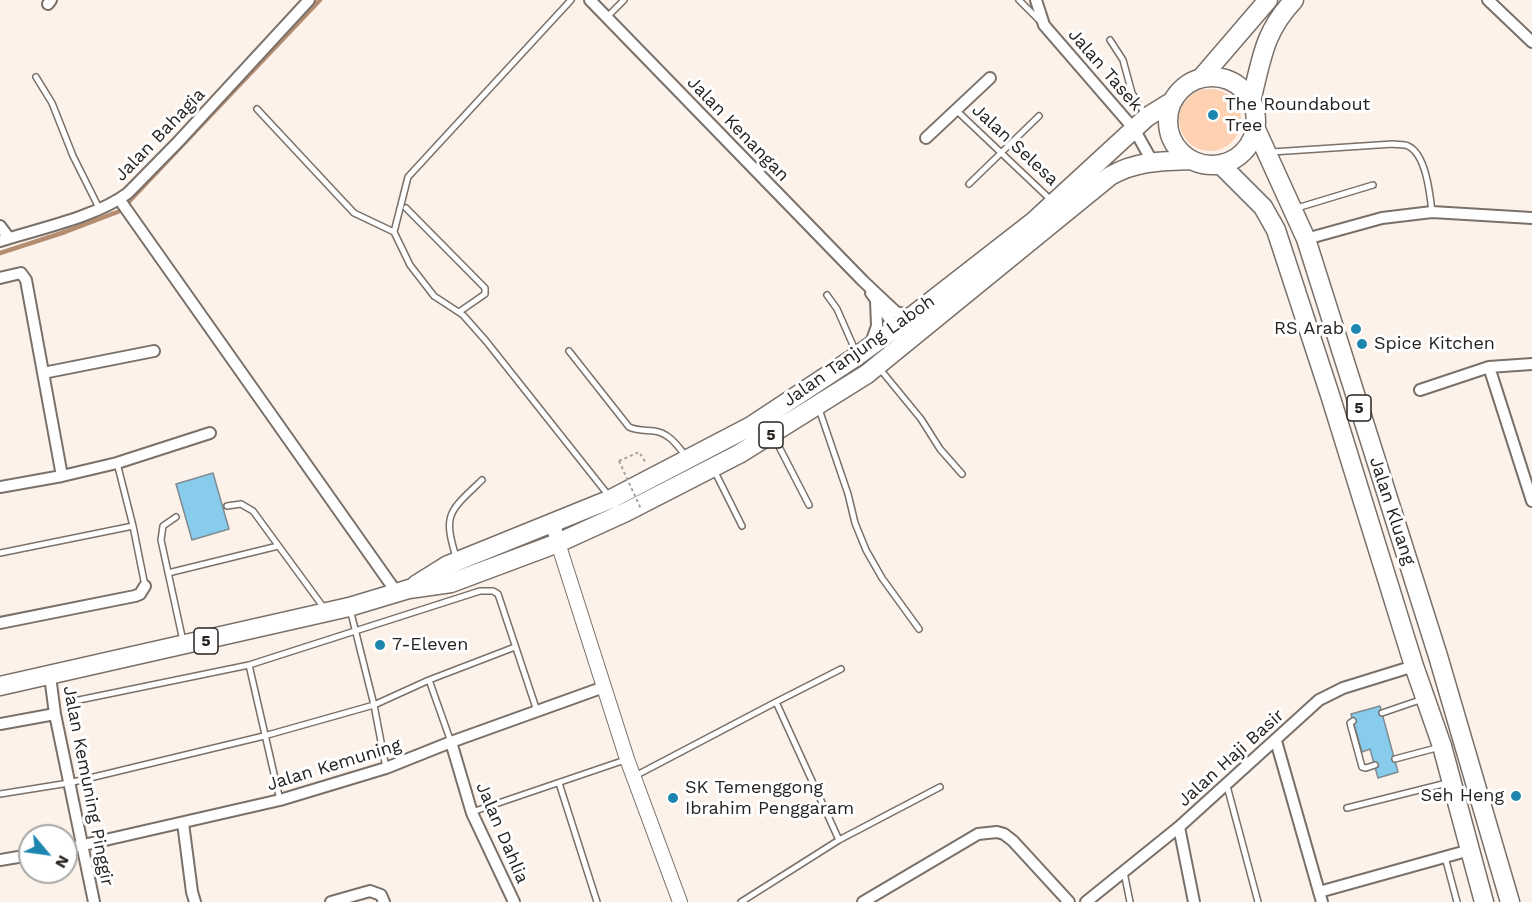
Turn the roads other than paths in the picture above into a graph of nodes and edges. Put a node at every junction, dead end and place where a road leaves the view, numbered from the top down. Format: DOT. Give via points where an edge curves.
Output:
graph roads {
  1 [pos="309,0"];
  2 [pos="571,0"];
  3 [pos="590,0"];
  4 [pos="624,0"];
  5 [pos="1019,0"];
  6 [pos="1036,0"];
  7 [pos="1268,0"];
  8 [pos="1294,0"];
  9 [pos="1488,0"];
  10 [pos="607,17"];
  11 [pos="1044,25"];
  12 [pos="1110,40"];
  13 [pos="1532,42"];
  14 [pos="36,76"];
  15 [pos="990,78"];
  16 [pos="1201,78"];
  17 [pos="1173,101"];
  18 [pos="1251,101"];
  19 [pos="257,109"];
  20 [pos="956,110"];
  21 [pos="1039,116"];
  22 [pos="1140,123"];
  23 [pos="1255,127"];
  24 [pos="926,138"];
  25 [pos="1267,152"];
  26 [pos="1002,154"];
  27 [pos="1191,160"];
  28 [pos="1152,161"];
  29 [pos="1220,164"];
  30 [pos="969,184"];
  31 [pos="1373,185"];
  32 [pos="122,202"];
  33 [pos="1053,202"];
  34 [pos="99,208"];
  35 [pos="406,208"];
  36 [pos="1292,209"];
  37 [pos="1432,212"];
  38 [pos="1532,218"];
  39 [pos="0,226"];
  40 [pos="394,232"];
  41 [pos="1306,239"];
  42 [pos="5,240"];
  43 [pos="0,278"];
  44 [pos="863,280"];
  45 [pos="827,295"];
  46 [pos="876,300"];
  47 [pos="459,312"];
  48 [pos="912,316"];
  49 [pos="901,335"];
  50 [pos="154,351"];
  51 [pos="569,351"];
  52 [pos="863,353"];
  53 [pos="1532,364"];
  54 [pos="877,366"];
  55 [pos="1489,367"];
  56 [pos="43,373"];
  57 [pos="1420,390"];
  58 [pos="818,405"];
  59 [pos="210,433"];
  60 [pos="772,434"];
  61 [pos="688,459"];
  62 [pos="117,463"];
  63 [pos="713,468"];
  64 [pos="962,474"];
  65 [pos="62,476"];
  66 [pos="482,480"];
  67 [pos="0,486"];
  68 [pos="611,499"];
  69 [pos="1532,501"];
  70 [pos="809,505"];
  71 [pos="227,506"];
  72 [pos="176,517"];
  73 [pos="553,523"];
  74 [pos="133,526"];
  75 [pos="742,526"];
  76 [pos="558,543"];
  77 [pos="278,546"];
  78 [pos="0,553"];
  79 [pos="457,561"];
  80 [pos="168,573"];
  81 [pos="1413,577"];
  82 [pos="145,586"];
  83 [pos="403,591"];
  84 [pos="349,608"];
  85 [pos="327,612"];
  86 [pos="0,623"];
  87 [pos="919,629"];
  88 [pos="355,632"];
  89 [pos="184,646"];
  90 [pos="515,647"];
  91 [pos="249,665"];
  92 [pos="1414,666"];
  93 [pos="841,669"];
  94 [pos="50,676"];
  95 [pos="429,680"];
  96 [pos="0,686"];
  97 [pos="604,687"];
  98 [pos="1426,698"];
  99 [pos="79,700"];
  100 [pos="776,702"];
  101 [pos="374,705"];
  102 [pos="537,711"];
  103 [pos="1382,712"];
  104 [pos="55,714"];
  105 [pos="1353,721"];
  106 [pos="0,724"];
  107 [pos="264,736"];
  108 [pos="1276,741"];
  109 [pos="451,742"];
  110 [pos="1442,746"];
  111 [pos="627,759"];
  112 [pos="1395,759"];
  113 [pos="1374,765"];
  114 [pos="387,768"];
  115 [pos="634,777"];
  116 [pos="1452,782"];
  117 [pos="69,783"];
  118 [pos="559,783"];
  119 [pos="1227,786"];
  120 [pos="940,787"];
  121 [pos="0,794"];
  122 [pos="280,800"];
  123 [pos="1347,808"];
  124 [pos="471,813"];
  125 [pos="183,823"];
  126 [pos="1179,827"];
  127 [pos="839,840"];
  128 [pos="82,847"];
  129 [pos="78,848"];
  130 [pos="1470,850"];
  131 [pos="18,857"];
  132 [pos="1445,857"];
  133 [pos="0,860"];
  134 [pos="1123,870"];
  135 [pos="1321,897"];
  136 [pos="94,902"];
  137 [pos="195,902"];
  138 [pos="332,902"];
  139 [pos="384,902"];
  140 [pos="514,902"];
  141 [pos="597,902"];
  142 [pos="680,902"];
  143 [pos="741,902"];
  144 [pos="863,902"];
  145 [pos="1069,902"];
  146 [pos="1086,902"];
  147 [pos="1130,902"];
  148 [pos="1194,902"];
  149 [pos="1258,902"];
  150 [pos="1456,902"];
  151 [pos="1484,902"];
  152 [pos="1510,902"];
  1 -- 32 [label="street, Jalan Bahagia"];
  2 -- 40 [label="lane" via="408,177"];
  3 -- 10 [label="street, Jalan Kenangan"];
  4 -- 10 [label="lane"];
  5 -- 11 [label="lane"];
  6 -- 11 [label="street, Jalan Tasek"];
  7 -- 16 [label="main road, 5"];
  8 -- 18 [label="main road, 5" via="1271,29"];
  9 -- 13 [label="street"];
  10 -- 44 [label="street, Jalan Kenangan"];
  11 -- 22 [label="street, Jalan Tasek"];
  12 -- 22 [label="lane" via="1123,60"];
  14 -- 34 [label="lane"];
  15 -- 20 [label="street"];
  16 -- 17 [label="main road, 5" via="1180,91"];
  16 -- 18 [label="main road" via="1224,79 1235,84"];
  17 -- 22 [label="main road, Jalan Tanjung Laboh / 5"];
  17 -- 27 [label="main road" via="1168,121 1172,141"];
  18 -- 23 [label="main road, 5"];
  19 -- 40 [label="lane" via="354,213"];
  20 -- 24 [label="street"];
  20 -- 26 [label="lane, Jalan Selesa"];
  21 -- 26 [label="lane"];
  22 -- 28 [label="street, Jalan Tasek"];
  22 -- 33 [label="main road, Jalan Tanjung Laboh / 5"];
  23 -- 25 [label="main road, Jalan Kluang / 5"];
  23 -- 29 [label="main road" via="1243,151"];
  25 -- 36 [label="main road, Jalan Kluang / 5"];
  25 -- 37 [label="lane" via="1407,146 1418,154 1430,187"];
  26 -- 30 [label="lane"];
  26 -- 33 [label="lane, Jalan Selesa"];
  27 -- 28 [label="main road, Jalan Tanjung Laboh / 5"];
  27 -- 29 [label="main road, 5"];
  28 -- 49 [label="main road, Jalan Tanjung Laboh / 5" via="1110,176"];
  29 -- 92 [label="main road, Jalan Kluang / 5" via="1263,207 1276,230"];
  31 -- 36 [label="lane"];
  32 -- 34 [label="street, Jalan Bahagia"];
  32 -- 83 [label="street"];
  33 -- 48 [label="main road, Jalan Tanjung Laboh / 5"];
  34 -- 42 [label="street, Jalan Bahagia"];
  35 -- 47 [label="lane" via="485,288 485,294"];
  36 -- 41 [label="main road, Jalan Kluang / 5"];
  37 -- 38 [label="street"];
  37 -- 41 [label="street" via="1382,218"];
  39 -- 42 [label="street"];
  40 -- 47 [label="lane" via="410,265 434,296"];
  41 -- 81 [label="main road, Jalan Kluang / 5"];
  43 -- 56 [label="street" via="18,272 24,276"];
  44 -- 46 [label="street, Jalan Kenangan"];
  44 -- 48 [label="street, Jalan Kenangan" via="896,312"];
  45 -- 52 [label="lane"];
  46 -- 49 [label="street, Jalan Kenangan"];
  46 -- 52 [label="street" via="877,326"];
  47 -- 68 [label="lane"];
  48 -- 49 [label="main road, Jalan Tanjung Laboh / 5"];
  49 -- 52 [label="main road, Jalan Tanjung Laboh / 5"];
  49 -- 54 [label="main road, Jalan Tanjung Laboh / 5"];
  50 -- 56 [label="street"];
  51 -- 61 [label="lane" via="629,427 668,436"];
  52 -- 61 [label="main road, Jalan Tanjung Laboh / 5" via="751,426"];
  53 -- 55 [label="street"];
  54 -- 58 [label="main road, Jalan Tanjung Laboh / 5"];
  54 -- 64 [label="lane"];
  55 -- 57 [label="street"];
  55 -- 69 [label="street"];
  56 -- 65 [label="street"];
  58 -- 60 [label="main road, Jalan Tanjung Laboh / 5"];
  58 -- 87 [label="lane" via="866,550"];
  59 -- 62 [label="street"];
  60 -- 63 [label="main road, Jalan Tanjung Laboh / 5"];
  60 -- 70 [label="lane"];
  61 -- 68 [label="main road, Jalan Tanjung Laboh / 5"];
  62 -- 65 [label="street"];
  62 -- 74 [label="lane"];
  63 -- 75 [label="lane"];
  63 -- 76 [label="main road, Jalan Tanjung Laboh / 5"];
  65 -- 67 [label="street"];
  66 -- 79 [label="lane" via="458,503 449,522"];
  68 -- 73 [label="main road, Jalan Tanjung Laboh / 5"];
  71 -- 77 [label="lane" via="241,504 254,511"];
  72 -- 80 [label="lane" via="163,526 162,532"];
  73 -- 76 [label="street"];
  73 -- 79 [label="main road, Jalan Tanjung Laboh / 5"];
  74 -- 78 [label="lane"];
  74 -- 82 [label="lane"];
  76 -- 83 [label="main road, Jalan Tanjung Laboh / 5" via="451,583"];
  76 -- 97 [label="street"];
  77 -- 80 [label="lane"];
  77 -- 85 [label="lane"];
  79 -- 83 [label="main road, Jalan Tanjung Laboh / 5"];
  80 -- 89 [label="lane"];
  81 -- 92 [label="main road" via="1410,595 1425,651"];
  81 -- 152 [label="main road, Jalan Kluang / 5"];
  82 -- 86 [label="street" via="135,597"];
  83 -- 84 [label="main road, Jalan Tanjung Laboh / 5"];
  84 -- 85 [label="main road, Jalan Tanjung Laboh / 5"];
  84 -- 88 [label="lane"];
  85 -- 89 [label="main road, Jalan Tanjung Laboh / 5"];
  88 -- 90 [label="lane" via="487,591 498,594"];
  88 -- 91 [label="lane"];
  88 -- 101 [label="lane"];
  89 -- 94 [label="main road, Jalan Tanjung Laboh / 5"];
  90 -- 95 [label="lane"];
  90 -- 102 [label="lane"];
  91 -- 99 [label="lane"];
  91 -- 107 [label="lane"];
  92 -- 98 [label="main road, Jalan Kluang / 5"];
  92 -- 108 [label="street, Jalan Haji Basir" via="1343,688 1319,700"];
  93 -- 100 [label="lane"];
  94 -- 96 [label="main road, Jalan Tanjung Laboh / 5"];
  94 -- 104 [label="street, Jalan Kemuning Pinggir"];
  95 -- 101 [label="lane"];
  95 -- 109 [label="lane"];
  97 -- 102 [label="street, Jalan Kemuning"];
  97 -- 111 [label="street"];
  98 -- 103 [label="lane"];
  98 -- 110 [label="main road, Jalan Kluang / 5"];
  100 -- 115 [label="lane"];
  100 -- 127 [label="lane"];
  101 -- 107 [label="lane"];
  101 -- 114 [label="lane"];
  102 -- 109 [label="street, Jalan Kemuning"];
  104 -- 106 [label="street"];
  104 -- 117 [label="street, Jalan Kemuning Pinggir"];
  105 -- 113 [label="lane" via="1350,723 1362,767"];
  107 -- 117 [label="lane"];
  107 -- 122 [label="lane"];
  108 -- 119 [label="street, Jalan Haji Basir"];
  108 -- 135 [label="street"];
  109 -- 114 [label="street, Jalan Kemuning"];
  109 -- 124 [label="street, Jalan Dahlia"];
  110 -- 112 [label="lane"];
  110 -- 116 [label="main road, Jalan Kluang / 5"];
  111 -- 115 [label="street"];
  111 -- 118 [label="lane"];
  114 -- 122 [label="street, Jalan Kemuning"];
  115 -- 142 [label="street"];
  116 -- 123 [label="lane"];
  116 -- 130 [label="main road, Jalan Kluang / 5"];
  117 -- 121 [label="lane"];
  117 -- 128 [label="street, Jalan Kemuning Pinggir"];
  118 -- 124 [label="lane"];
  118 -- 141 [label="lane"];
  119 -- 126 [label="street, Jalan Haji Basir"];
  119 -- 149 [label="lane"];
  120 -- 127 [label="lane"];
  122 -- 125 [label="street, Jalan Kemuning"];
  124 -- 140 [label="street, Jalan Dahlia"];
  125 -- 128 [label="street, Jalan Kemuning"];
  125 -- 137 [label="street"];
  126 -- 134 [label="street, Jalan Haji Basir"];
  126 -- 148 [label="street"];
  127 -- 143 [label="lane"];
  128 -- 129 [label="street, Jalan Kemuning"];
  128 -- 136 [label="street, Jalan Kemuning Pinggir"];
  130 -- 132 [label="street"];
  130 -- 151 [label="main road, Jalan Kluang / 5"];
  131 -- 133 [label="street"];
  132 -- 135 [label="street"];
  132 -- 150 [label="lane"];
  134 -- 146 [label="street, Jalan Haji Basir"];
  134 -- 147 [label="lane"];
  138 -- 139 [label="street" via="370,891 381,895"];
  144 -- 145 [label="street" via="978,834 997,832 1013,841"];
}
